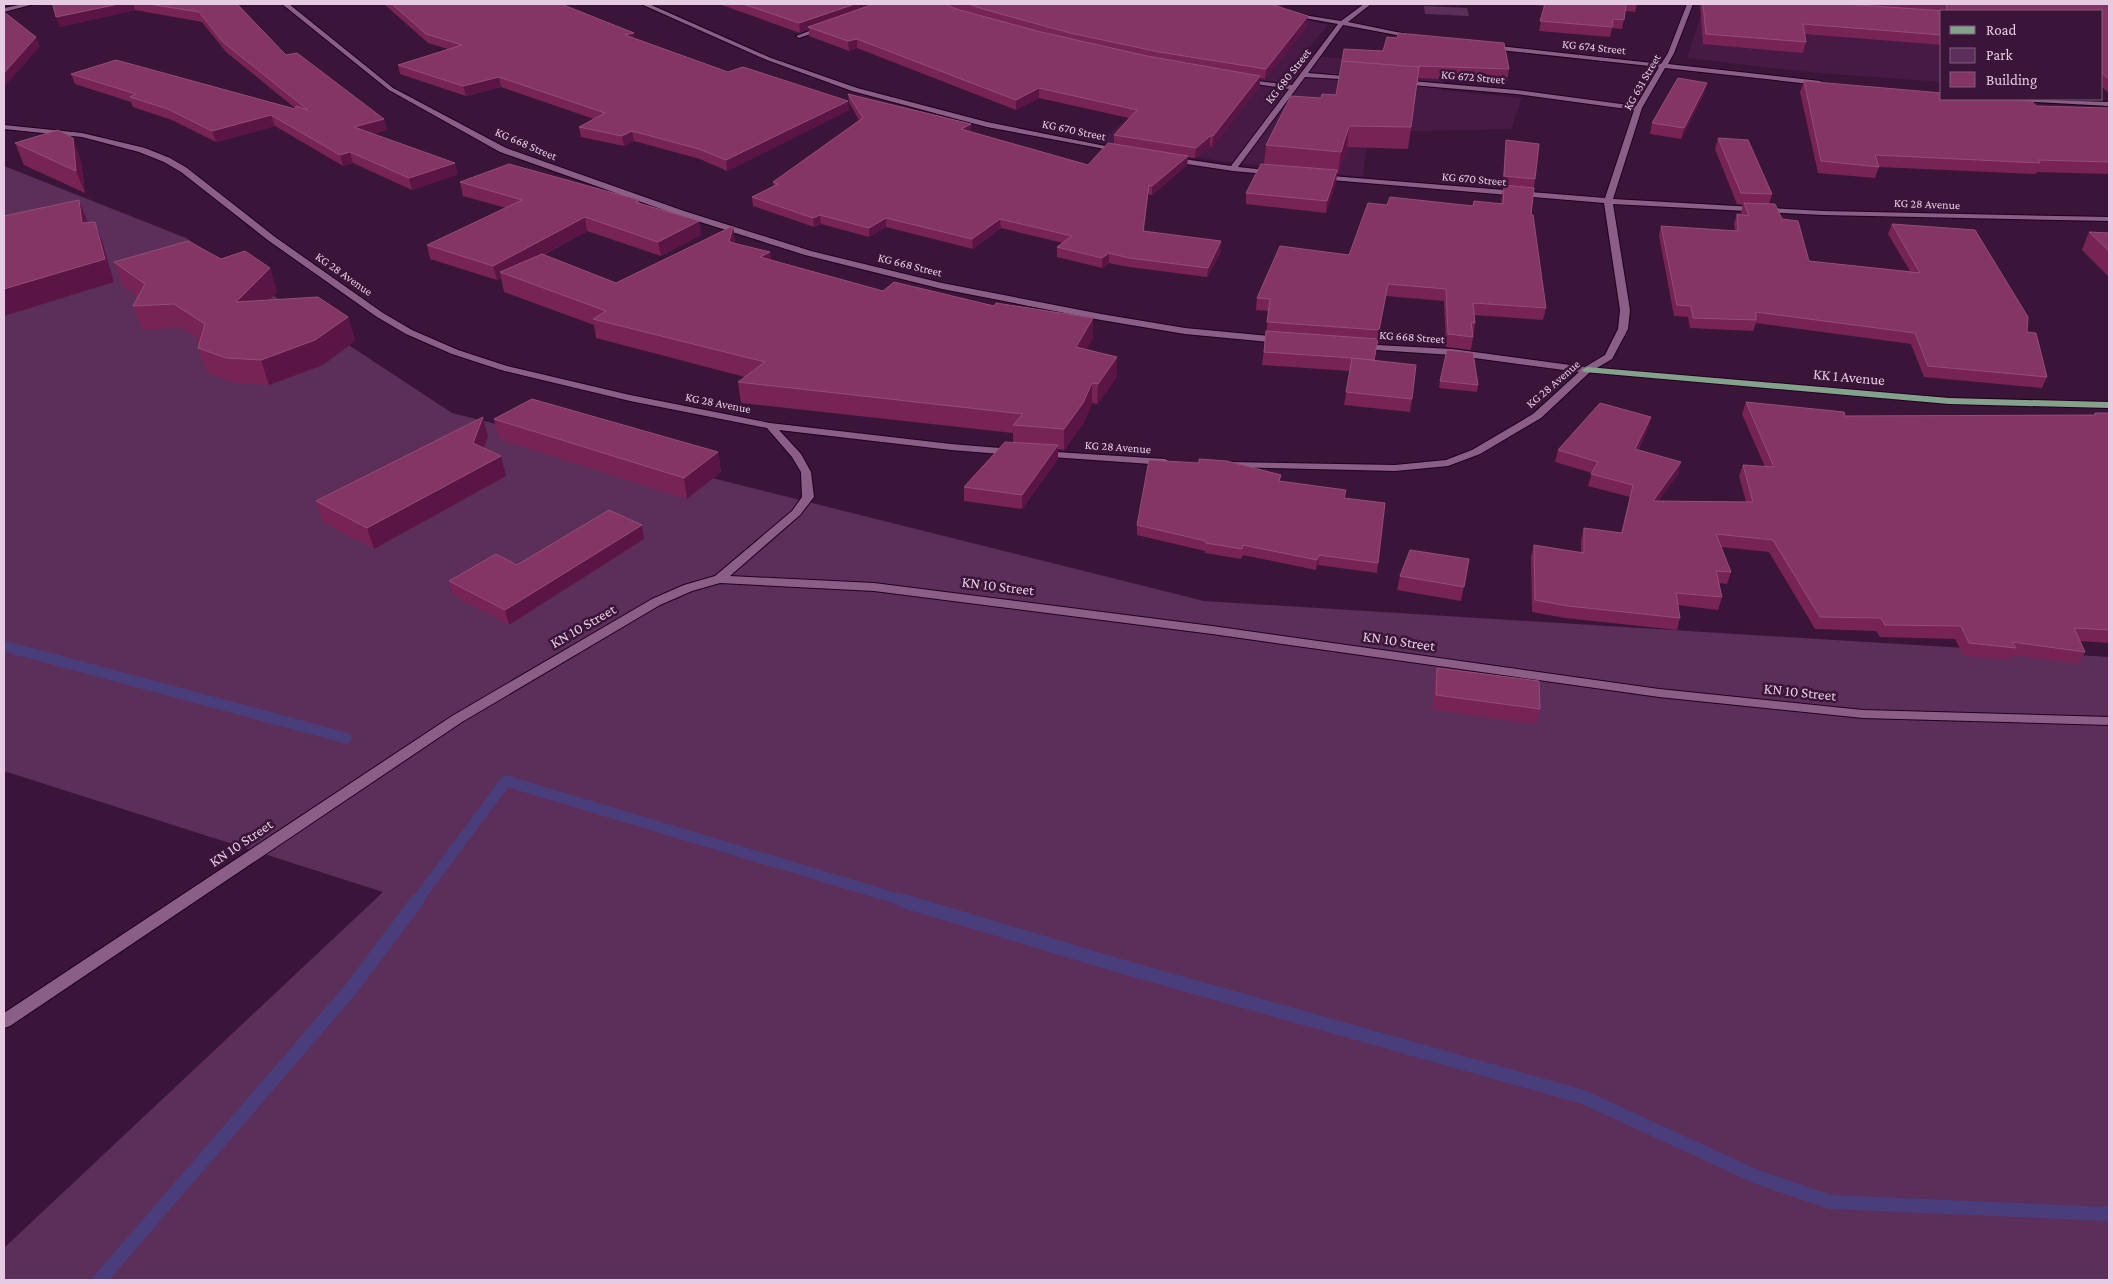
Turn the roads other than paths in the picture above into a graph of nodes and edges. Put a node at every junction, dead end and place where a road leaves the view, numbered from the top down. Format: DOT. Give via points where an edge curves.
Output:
graph roads {
  1 [pos="31,4"];
  2 [pos="285,4"];
  3 [pos="644,4"];
  4 [pos="1368,4"];
  5 [pos="1690,4"];
  6 [pos="4,10"];
  7 [pos="1287,12"];
  8 [pos="836,23"];
  9 [pos="1341,24"];
  10 [pos="799,36"];
  11 [pos="1417,37"];
  12 [pos="1479,46"];
  13 [pos="1665,66"];
  14 [pos="1305,75"];
  15 [pos="1235,79"];
  16 [pos="1365,80"];
  17 [pos="1394,82"];
  18 [pos="1828,84"];
  19 [pos="1293,87"];
  20 [pos="2034,100"];
  21 [pos="2094,100"];
  22 [pos="2100,104"];
  23 [pos="2109,104"];
  24 [pos="1638,108"];
  25 [pos="2109,112"];
  26 [pos="4,127"];
  27 [pos="1126,151"];
  28 [pos="1165,158"];
  29 [pos="1233,169"];
  30 [pos="1281,174"];
  31 [pos="1310,176"];
  32 [pos="1608,201"];
  33 [pos="2109,219"];
  34 [pos="1287,341"];
  35 [pos="1355,345"];
  36 [pos="1587,370"];
  37 [pos="2109,405"];
  38 [pos="770,426"];
  39 [pos="1177,463"];
  40 [pos="1216,465"];
  41 [pos="719,578"];
  42 [pos="2109,721"];
  43 [pos="4,1021"];
  1 -- 6 [label="street"];
  2 -- 34 [label="street, KG 668 Street" via="391,89 503,150 671,210 808,253 942,286 1185,331"];
  3 -- 27 [label="street, KG 670 Street" via="768,58 862,91 928,111"];
  4 -- 9 [label="street, KG 680 Street"];
  5 -- 13 [label="street, KG 631 Street"];
  7 -- 9 [label="street"];
  8 -- 10 [label="street"];
  9 -- 11 [label="street"];
  9 -- 14 [label="street, KG 680 Street"];
  12 -- 13 [label="street, KG 674 Street"];
  13 -- 18 [label="street, KG 674 Street"];
  13 -- 24 [label="street, KG 631 Street"];
  14 -- 16 [label="street"];
  14 -- 19 [label="street, KG 680 Street"];
  15 -- 19 [label="street"];
  17 -- 24 [label="street, KG 672 Street" via="1516,92"];
  19 -- 29 [label="street, KG 680 Street"];
  20 -- 22 [label="street"];
  21 -- 22 [label="street"];
  22 -- 23 [label="street"];
  22 -- 25 [label="street"];
  24 -- 32 [label="street, KG 631 Street"];
  26 -- 38 [label="street, KG 28 Avenue" via="82,135 142,150 167,160 380,315 455,352 504,368 630,398"];
  28 -- 29 [label="street"];
  29 -- 30 [label="street"];
  31 -- 32 [label="street, KG 670 Street"];
  32 -- 33 [label="street, KG 28 Avenue" via="1823,213"];
  32 -- 36 [label="street, KG 28 Avenue" via="1625,310 1623,329 1609,357"];
  35 -- 36 [label="street, KG 668 Street" via="1452,352"];
  36 -- 37 [label="main road, KK 1 Avenue" via="1949,401"];
  36 -- 40 [label="street, KG 28 Avenue" via="1537,416 1476,452 1448,463 1395,468"];
  38 -- 39 [label="street, KG 28 Avenue" via="951,447"];
  38 -- 41 [label="street" via="797,456 806,472 808,497 796,513"];
  41 -- 42 [label="street, KN 10 Street" via="874,587 1202,628 1650,692 1863,714"];
  41 -- 43 [label="street, KN 10 Street" via="656,602 457,718"];
}
